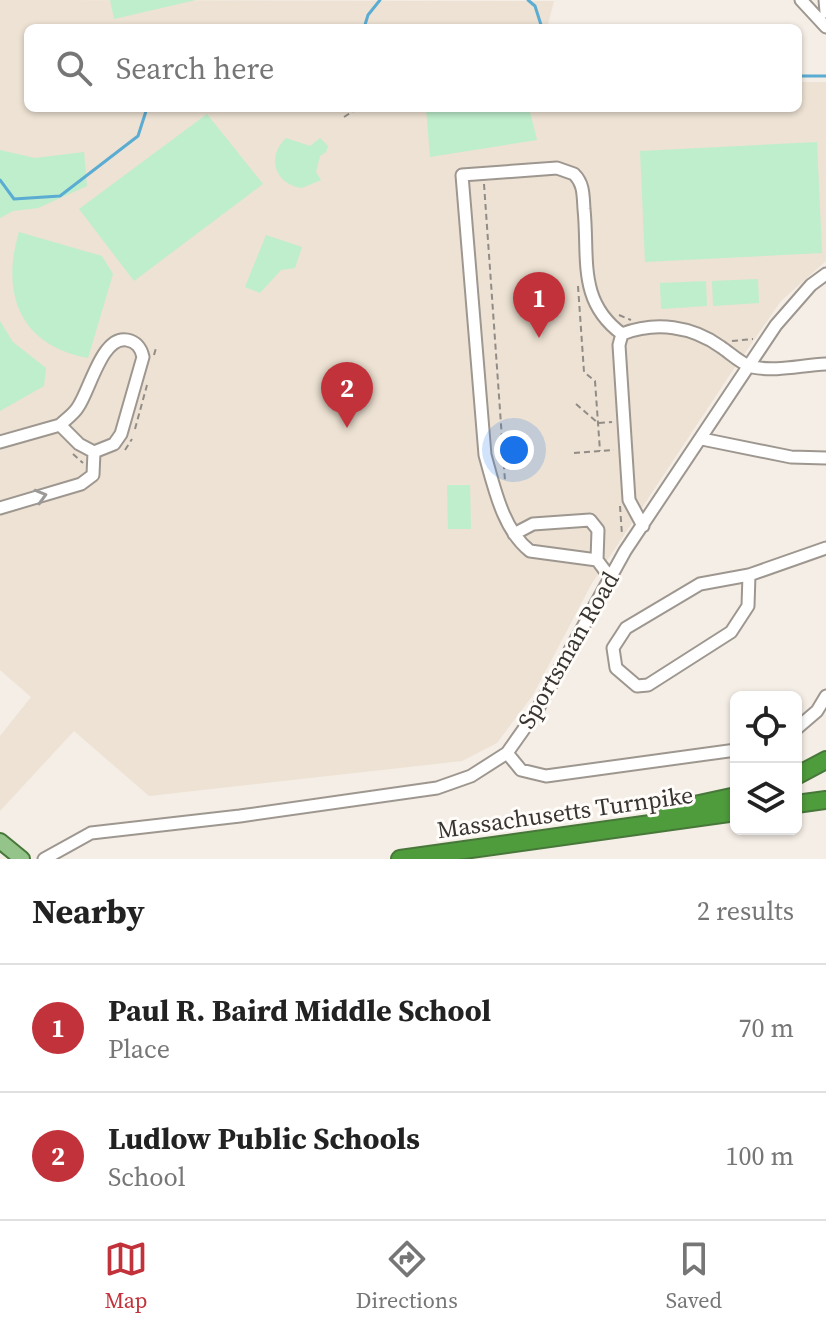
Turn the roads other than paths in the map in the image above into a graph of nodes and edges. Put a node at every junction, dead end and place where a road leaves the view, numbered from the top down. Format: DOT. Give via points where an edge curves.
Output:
graph roads {
  1 [pos="801,0"];
  2 [pos="825,0"];
  3 [pos="826,12"];
  4 [pos="826,27"];
  5 [pos="826,274"];
  6 [pos="622,334"];
  7 [pos="826,364"];
  8 [pos="748,366"];
  9 [pos="60,425"];
  10 [pos="702,439"];
  11 [pos="0,442"];
  12 [pos="94,458"];
  13 [pos="826,458"];
  14 [pos="0,508"];
  15 [pos="643,526"];
  16 [pos="514,534"];
  17 [pos="826,548"];
  18 [pos="597,560"];
  19 [pos="749,575"];
  20 [pos="609,576"];
  21 [pos="826,696"];
  22 [pos="802,724"];
  23 [pos="730,751"];
  24 [pos="507,753"];
  25 [pos="826,760"];
  26 [pos="802,773"];
  27 [pos="730,797"];
  28 [pos="826,800"];
  29 [pos="802,803"];
  30 [pos="730,813"];
  31 [pos="0,841"];
  32 [pos="526,841"];
  33 [pos="463,854"];
  34 [pos="22,859"];
  35 [pos="44,859"];
  36 [pos="400,859"];
  1 -- 4 [label="street"];
  2 -- 3 [label="street"];
  5 -- 8 [label="street, Sportsman Road" via="776,325"];
  6 -- 8 [label="street" via="634,329 694,329"];
  6 -- 15 [label="street" via="629,500"];
  6 -- 16 [label="street" via="596,310 589,288 583,190 574,174 557,168 462,175 485,455"];
  7 -- 8 [label="street"];
  8 -- 10 [label="street, Sportsman Road"];
  9 -- 11 [label="street"];
  9 -- 12 [label="street"];
  9 -- 12 [label="street" via="78,408 112,343 138,345 143,357 121,434"];
  10 -- 13 [label="street" via="791,457"];
  10 -- 15 [label="street, Sportsman Road"];
  14 -- 12 [label="street, one-way" via="81,484 93,475"];
  15 -- 20 [label="street, Sportsman Road"];
  16 -- 18 [label="street" via="520,544 540,555"];
  16 -- 18 [label="street" via="533,524 590,520 598,530"];
  17 -- 19 [label="street"];
  18 -- 20 [label="street"];
  19 -- 19 [label="street" via="700,584 626,628 613,648 616,668 637,686 648,685 731,632 748,606"];
  20 -- 24 [label="street, Sportsman Road" via="536,712"];
  21 -- 22 [label="street"];
  23 -- 24 [label="street" via="546,776 521,770"];
  24 -- 35 [label="street, Sportsman Road" via="471,776 437,788 91,833"];
  25 -- 26 [label="highway"];
  27 -- 32 [label="highway"];
  28 -- 29 [label="highway"];
  30 -- 32 [label="highway, Massachusetts Turnpike"];
  31 -- 34 [label="main road"];
  32 -- 33 [label="highway, Massachusetts Turnpike"];
  33 -- 36 [label="highway, Massachusetts Turnpike"];
}
